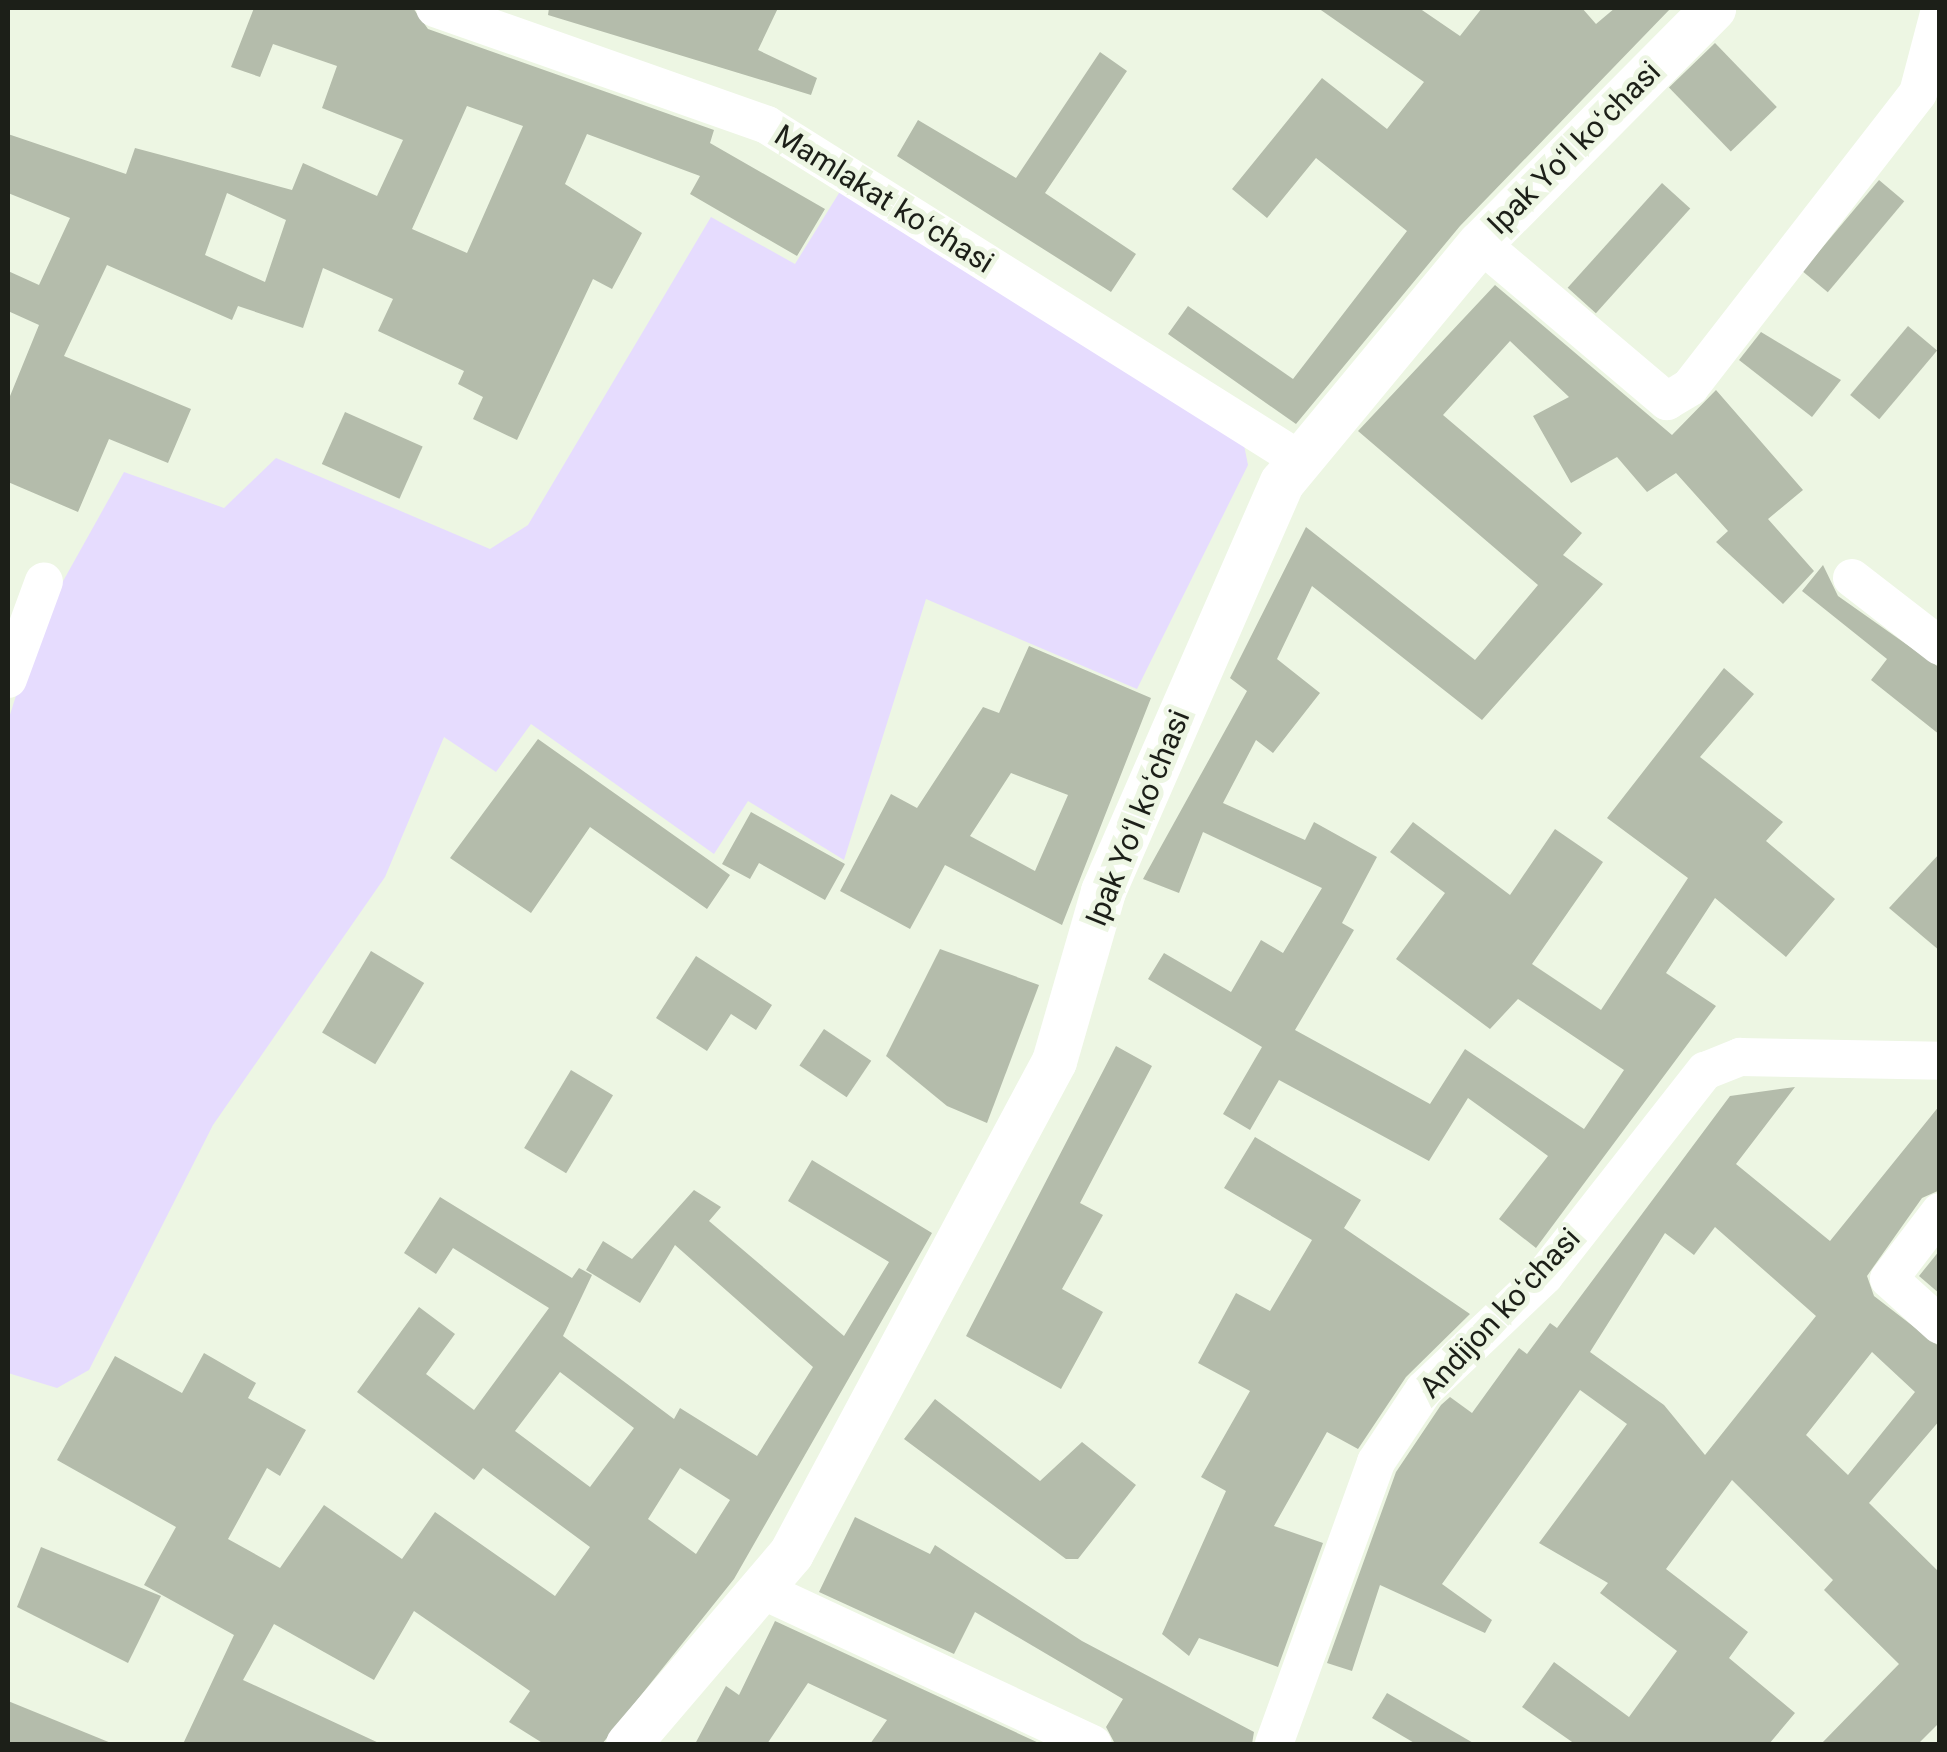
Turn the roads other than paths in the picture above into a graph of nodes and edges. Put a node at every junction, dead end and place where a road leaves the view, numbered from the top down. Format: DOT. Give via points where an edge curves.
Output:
graph roads {
  1 [pos="435,8"];
  2 [pos="1712,8"];
  3 [pos="1940,10"];
  4 [pos="1480,243"];
  5 [pos="1300,460"];
  6 [pos="1852,578"];
  7 [pos="44,582"];
  8 [pos="1940,646"];
  9 [pos="8,679"];
  10 [pos="1940,1062"];
  11 [pos="1940,1212"];
  12 [pos="1940,1325"];
  13 [pos="760,1589"];
  14 [pos="628,1744"];
  15 [pos="1093,1744"];
  16 [pos="1274,1744"];
  1 -- 5 [label="street, Mamlakat koʻchasi" via="767,125"];
  2 -- 4 [label="street, Ipak Yoʻl koʻchasi"];
  3 -- 4 [label="street" via="1918,93 1690,387 1667,401"];
  4 -- 5 [label="street, Ipak Yoʻl koʻchasi"];
  5 -- 13 [label="street, Ipak Yoʻl koʻchasi" via="1282,482 1103,891 1054,1061 791,1553"];
  6 -- 8 [label="street"];
  7 -- 9 [label="street"];
  10 -- 16 [label="street, Andijon koʻchasi" via="1740,1057 1705,1071 1544,1276 1424,1390 1376,1462"];
  11 -- 12 [label="street" via="1889,1279"];
  13 -- 14 [label="street, Ipak Yoʻl koʻchasi"];
  13 -- 15 [label="street"];
}
